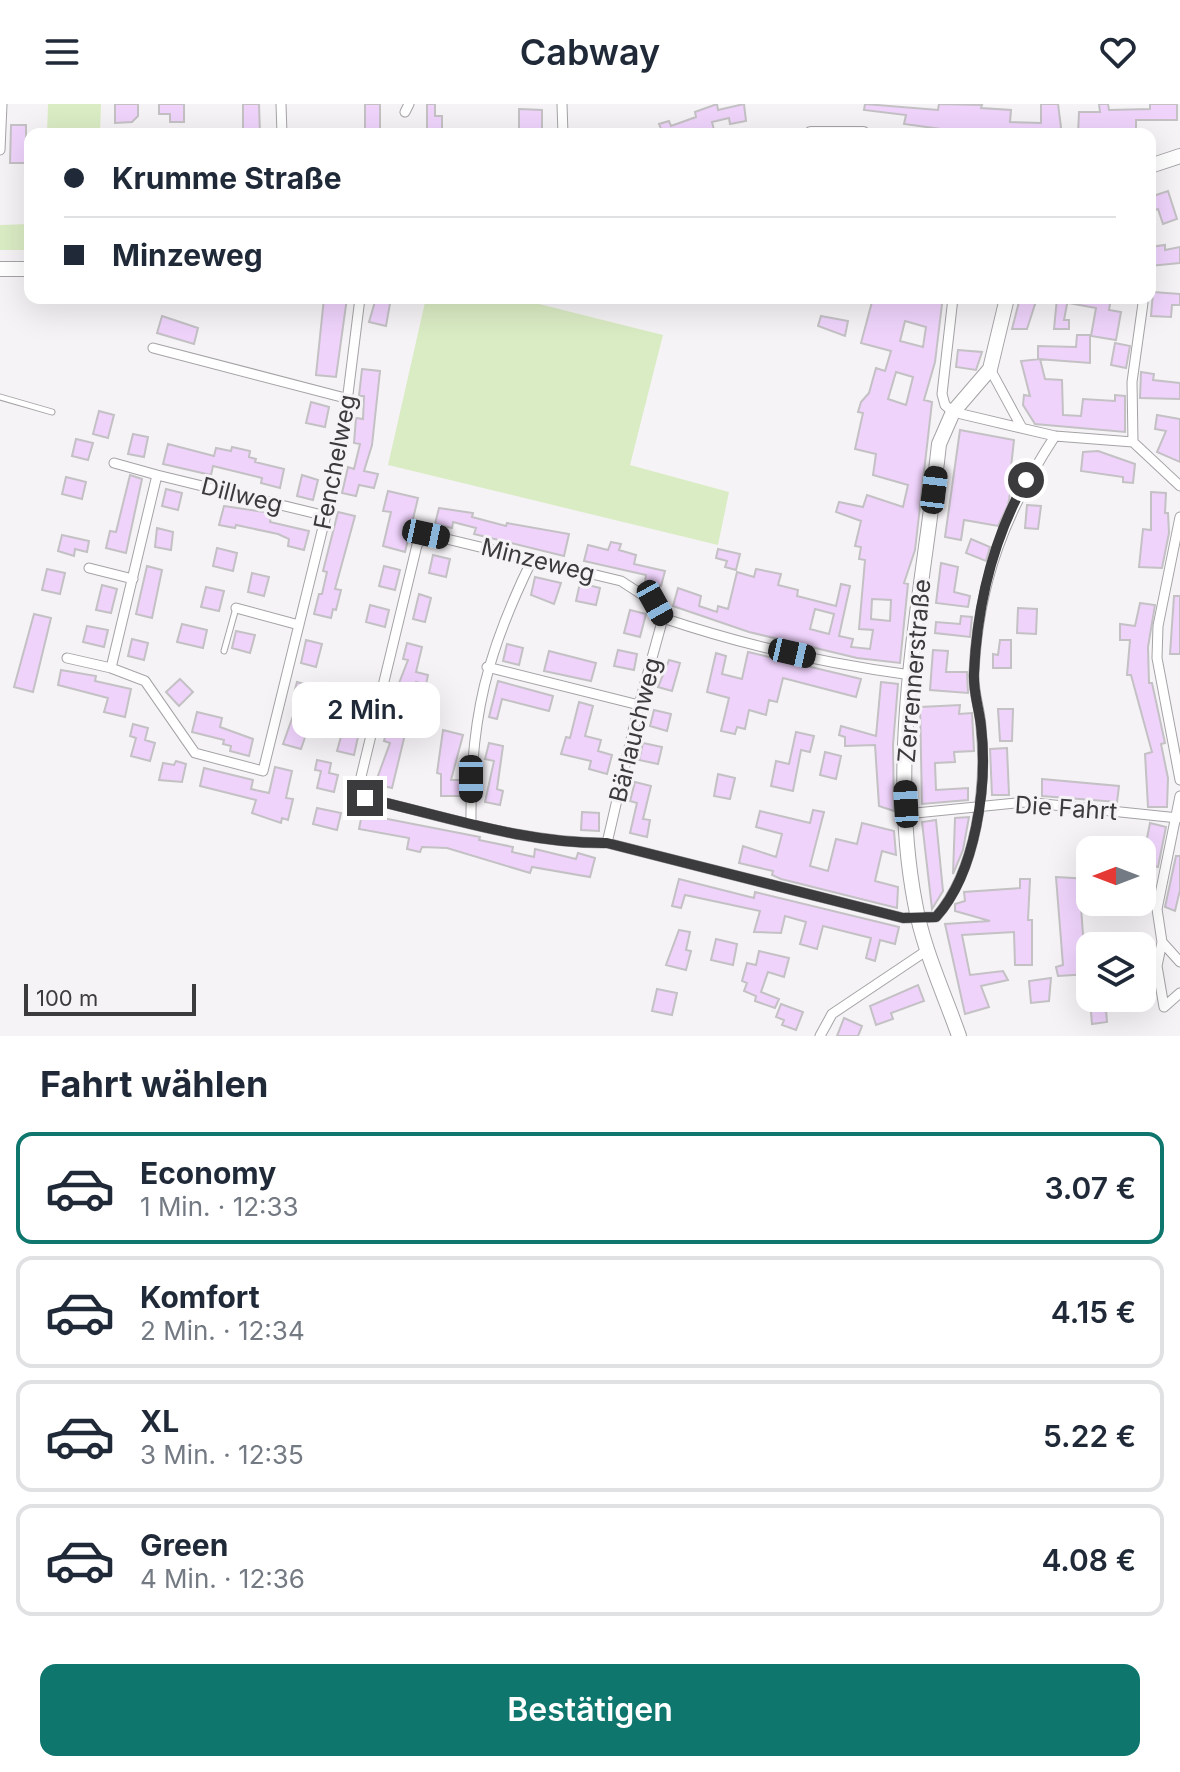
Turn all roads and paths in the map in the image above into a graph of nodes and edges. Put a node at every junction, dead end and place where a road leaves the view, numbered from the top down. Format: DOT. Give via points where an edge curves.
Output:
graph roads {
  1 [pos="2,104"];
  2 [pos="281,104"];
  3 [pos="562,104"];
  4 [pos="282,128"];
  5 [pos="563,128"];
  6 [pos="0,150"];
  7 [pos="1180,156"];
  8 [pos="1156,163"];
  9 [pos="0,269"];
  10 [pos="24,269"];
  11 [pos="359,304"];
  12 [pos="952,304"];
  13 [pos="1006,304"];
  14 [pos="1143,304"];
  15 [pos="153,348"];
  16 [pos="990,369"];
  17 [pos="0,397"];
  18 [pos="349,399"];
  19 [pos="52,412"];
  20 [pos="953,412"];
  21 [pos="1022,428"];
  22 [pos="1055,436"];
  23 [pos="1133,442"];
  24 [pos="114,463"];
  25 [pos="157,475"];
  26 [pos="1180,486"];
  27 [pos="326,516"];
  28 [pos="1180,517"];
  29 [pos="533,558"];
  30 [pos="89,568"];
  31 [pos="133,579"];
  32 [pos="236,608"];
  33 [pos="663,618"];
  34 [pos="299,625"];
  35 [pos="224,651"];
  36 [pos="67,658"];
  37 [pos="487,667"];
  38 [pos="111,668"];
  39 [pos="911,675"];
  40 [pos="639,705"];
  41 [pos="1180,780"];
  42 [pos="1180,796"];
  43 [pos="980,806"];
  44 [pos="906,814"];
  45 [pos="1179,814"];
  46 [pos="471,822"];
  47 [pos="607,843"];
  48 [pos="918,918"];
  49 [pos="1162,942"];
  50 [pos="929,949"];
  51 [pos="1180,962"];
  52 [pos="1180,993"];
  53 [pos="820,1036"];
  54 [pos="959,1036"];
  1 -- 6 [label="street"];
  2 -- 4 [label="street"];
  3 -- 5 [label="street"];
  7 -- 8 [label="main road"];
  9 -- 10 [label="main road"];
  11 -- 18 [label="street, Fenchelweg"];
  12 -- 20 [label="street" via="942,396"];
  13 -- 16 [label="main road"];
  14 -- 23 [label="street" via="1132,382"];
  15 -- 18 [label="street"];
  16 -- 20 [label="main road, Zerrennerstraße"];
  16 -- 21 [label="street"];
  17 -- 19 [label="lane"];
  18 -- 27 [label="street, Fenchelweg"];
  20 -- 21 [label="street"];
  20 -- 39 [label="main road, Zerrennerstraße" via="939,444"];
  21 -- 22 [label="street"];
  22 -- 23 [label="street"];
  22 -- 43 [label="street" via="1013,505 983,594 973,685 982,743"];
  23 -- 26 [label="street"];
  24 -- 25 [label="street, Dillweg"];
  25 -- 27 [label="street, Dillweg"];
  25 -- 31 [label="street"];
  27 -- 34 [label="street, Fenchelweg"];
  28 -- 41 [label="street" via="1158,626 1157,658"];
  29 -- 33 [label="street, Minzeweg" via="621,581 655,603"];
  29 -- 37 [label="street"];
  29 -- 46 [label="street, Minzeweg" via="426,534 417,545 359,785 365,798"];
  30 -- 31 [label="street"];
  31 -- 38 [label="street"];
  32 -- 34 [label="street"];
  32 -- 35 [label="lane"];
  33 -- 39 [label="street, Minzeweg" via="853,667"];
  33 -- 40 [label="street, Bärlauchweg"];
  34 -- 38 [label="street, Fenchelweg" via="263,771 195,753 145,681"];
  36 -- 38 [label="street"];
  37 -- 40 [label="street"];
  37 -- 46 [label="street" via="476,720"];
  39 -- 44 [label="main road, Zerrennerstraße"];
  40 -- 47 [label="street, Bärlauchweg"];
  42 -- 45 [label="street"];
  43 -- 44 [label="street, Die Fahrt"];
  43 -- 45 [label="street, Die Fahrt" via="1025,802"];
  43 -- 48 [label="street" via="975,839 942,909 935,917"];
  44 -- 48 [label="main road, Zerrennerstraße"];
  45 -- 49 [label="street" via="1157,902"];
  46 -- 47 [label="street, Minzeweg" via="527,838"];
  47 -- 48 [label="street, Minzeweg"];
  48 -- 50 [label="main road, Zerrennerstraße"];
  49 -- 51 [label="street"];
  49 -- 52 [label="street" via="1157,966 1164,1007"];
  50 -- 53 [label="street" via="832,1014"];
  50 -- 54 [label="main road, Zerrennerstraße"];
}
